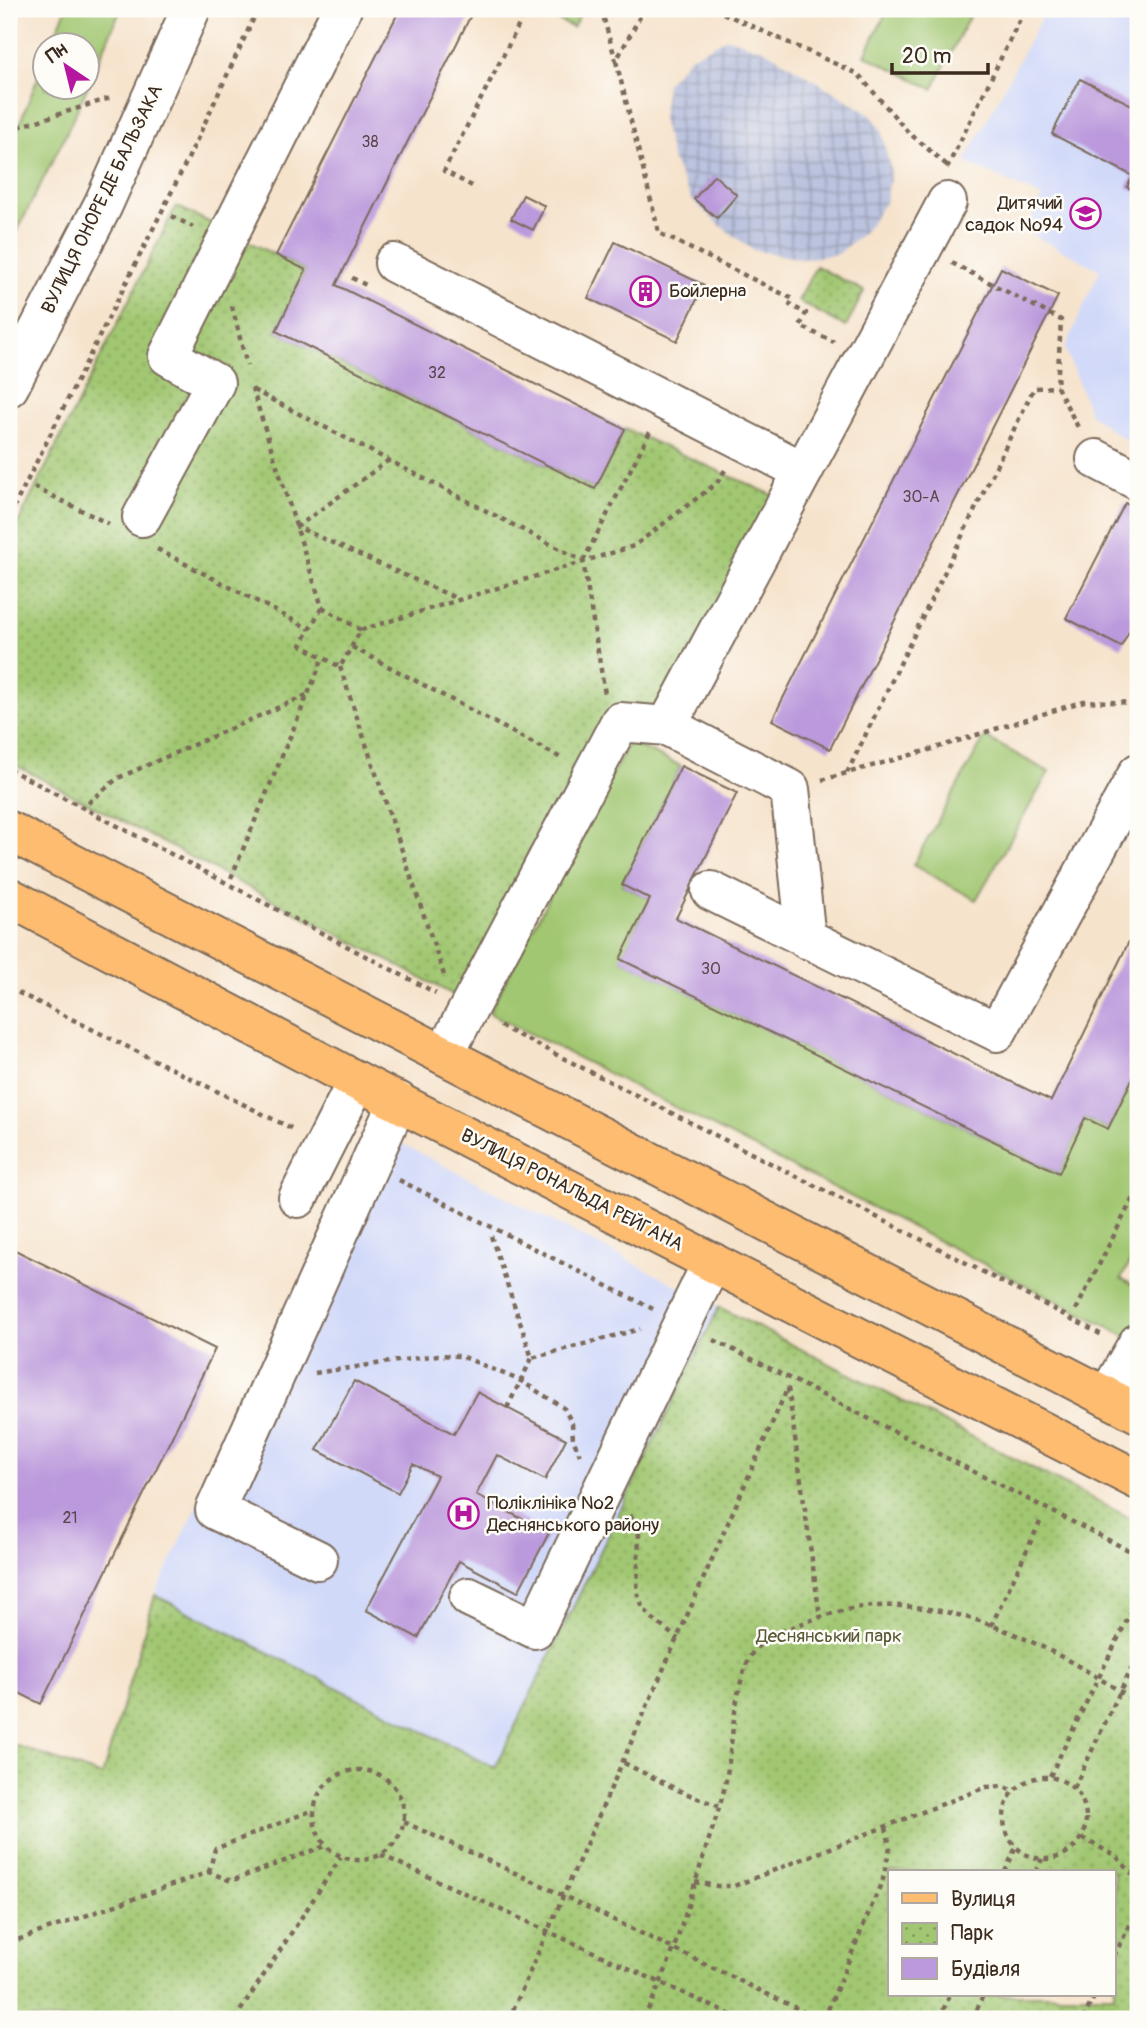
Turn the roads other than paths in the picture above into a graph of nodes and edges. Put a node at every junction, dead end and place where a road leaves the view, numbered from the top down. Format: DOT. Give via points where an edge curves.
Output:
graph roads {
  1 [pos="191,9"];
  2 [pos="342,9"];
  3 [pos="948,184"];
  4 [pos="385,276"];
  5 [pos="9,387"];
  6 [pos="1096,459"];
  7 [pos="803,471"];
  8 [pos="1138,481"];
  9 [pos="139,531"];
  10 [pos="667,726"];
  11 [pos="1138,773"];
  12 [pos="9,831"];
  13 [pos="711,891"];
  14 [pos="9,897"];
  15 [pos="806,939"];
  16 [pos="444,1055"];
  17 [pos="357,1081"];
  18 [pos="398,1101"];
  19 [pos="298,1199"];
  20 [pos="712,1262"];
  21 [pos="1136,1346"];
  22 [pos="1123,1405"];
  23 [pos="1138,1480"];
  24 [pos="318,1560"];
  25 [pos="469,1597"];
  1 -- 5 [label="street, ВУЛИЦЯ ОНОРЕ ДЕ БАЛЬЗАКА" via="103,205"];
  2 -- 9 [label="street" via="168,356 215,383"];
  3 -- 7 [label="street" via="923,248"];
  4 -- 7 [label="street"];
  6 -- 8 [label="street"];
  7 -- 10 [label="street"];
  10 -- 15 [label="street" via="790,789"];
  10 -- 16 [label="street" via="620,722"];
  11 -- 15 [label="street" via="997,1032"];
  12 -- 16 [label="main road"];
  13 -- 15 [label="street"];
  14 -- 17 [label="main road, ВУЛИЦЯ РОНАЛЬДА РЕЙГАНА"];
  16 -- 22 [label="main road"];
  17 -- 18 [label="main road, ВУЛИЦЯ РОНАЛЬДА РЕЙГАНА"];
  17 -- 19 [label="street"];
  18 -- 20 [label="main road, ВУЛИЦЯ РОНАЛЬДА РЕЙГАНА"];
  18 -- 24 [label="street" via="215,1510"];
  20 -- 23 [label="main road, ВУЛИЦЯ РОНАЛЬДА РЕЙГАНА"];
  20 -- 25 [label="street" via="665,1325 604,1485 535,1629"];
  21 -- 22 [label="street"];
}
